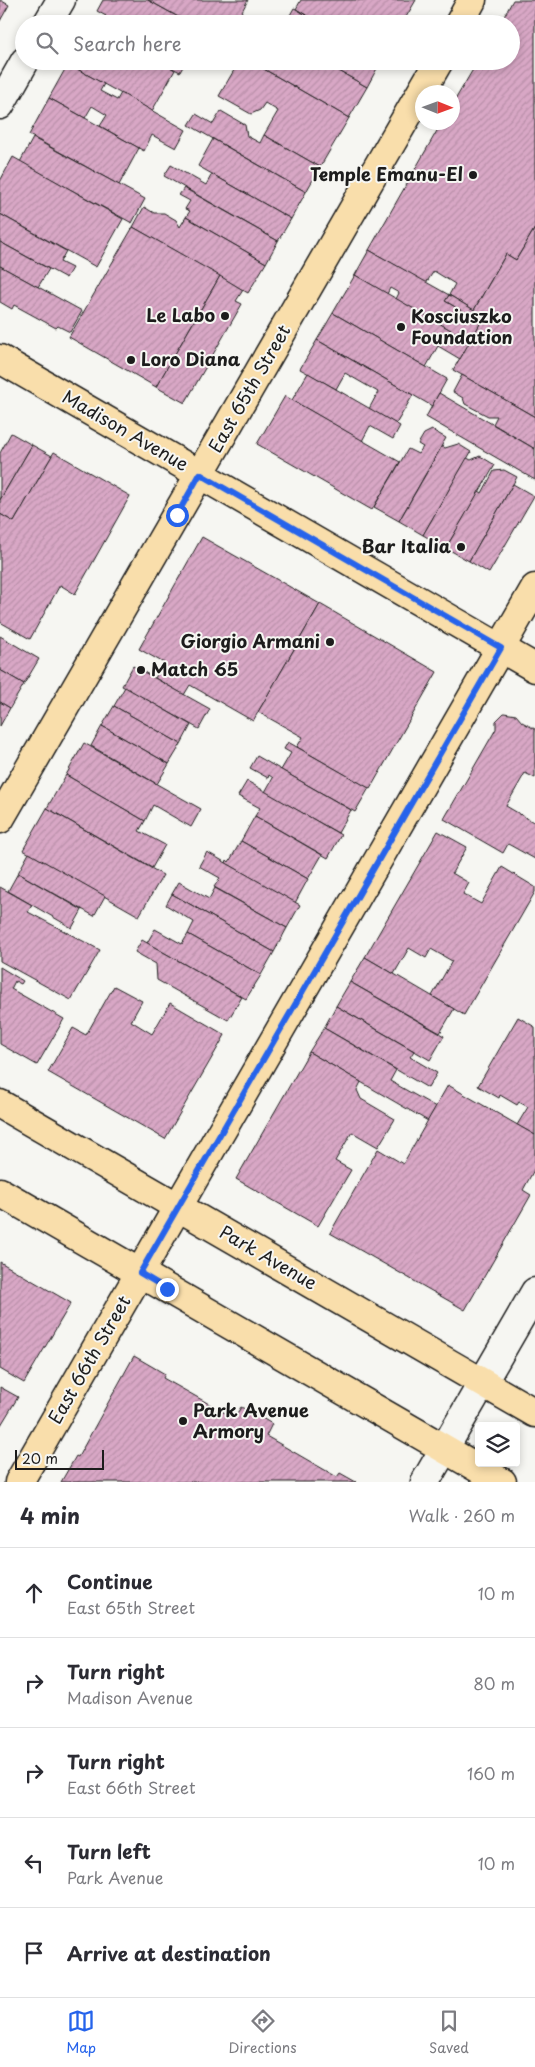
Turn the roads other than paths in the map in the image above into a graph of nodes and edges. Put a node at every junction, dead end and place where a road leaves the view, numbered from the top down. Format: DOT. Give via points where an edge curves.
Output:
graph roads {
  1 [pos="61,0"];
  2 [pos="472,0"];
  3 [pos="52,15"];
  4 [pos="464,15"];
  5 [pos="20,70"];
  6 [pos="434,70"];
  7 [pos="0,105"];
  8 [pos="0,359"];
  9 [pos="200,474"];
  10 [pos="535,588"];
  11 [pos="501,648"];
  12 [pos="535,668"];
  13 [pos="0,820"];
  14 [pos="0,1104"];
  15 [pos="0,1192"];
  16 [pos="178,1206"];
  17 [pos="140,1273"];
  18 [pos="535,1292"];
  19 [pos="482,1383"];
  20 [pos="535,1413"];
  21 [pos="445,1448"];
  22 [pos="19,1482"];
  23 [pos="425,1482"];
  24 [pos="502,1482"];
  1 -- 3 [label="street"];
  2 -- 4 [label="main road"];
  5 -- 7 [label="street"];
  6 -- 9 [label="main road, East 65th Street"];
  8 -- 9 [label="main road, Madison Avenue"];
  9 -- 11 [label="main road, Madison Avenue"];
  9 -- 13 [label="main road, East 65th Street"];
  10 -- 11 [label="main road, East 66th Street"];
  11 -- 12 [label="main road, Madison Avenue"];
  11 -- 16 [label="main road, East 66th Street"];
  14 -- 16 [label="main road, Park Avenue"];
  15 -- 17 [label="main road"];
  16 -- 17 [label="main road, East 66th Street"];
  16 -- 19 [label="main road, Park Avenue"];
  17 -- 21 [label="main road"];
  17 -- 22 [label="main road, East 66th Street"];
  18 -- 19 [label="street"];
  19 -- 20 [label="main road, Park Avenue"];
  19 -- 21 [label="street"];
  21 -- 23 [label="street"];
  21 -- 24 [label="main road"];
}
